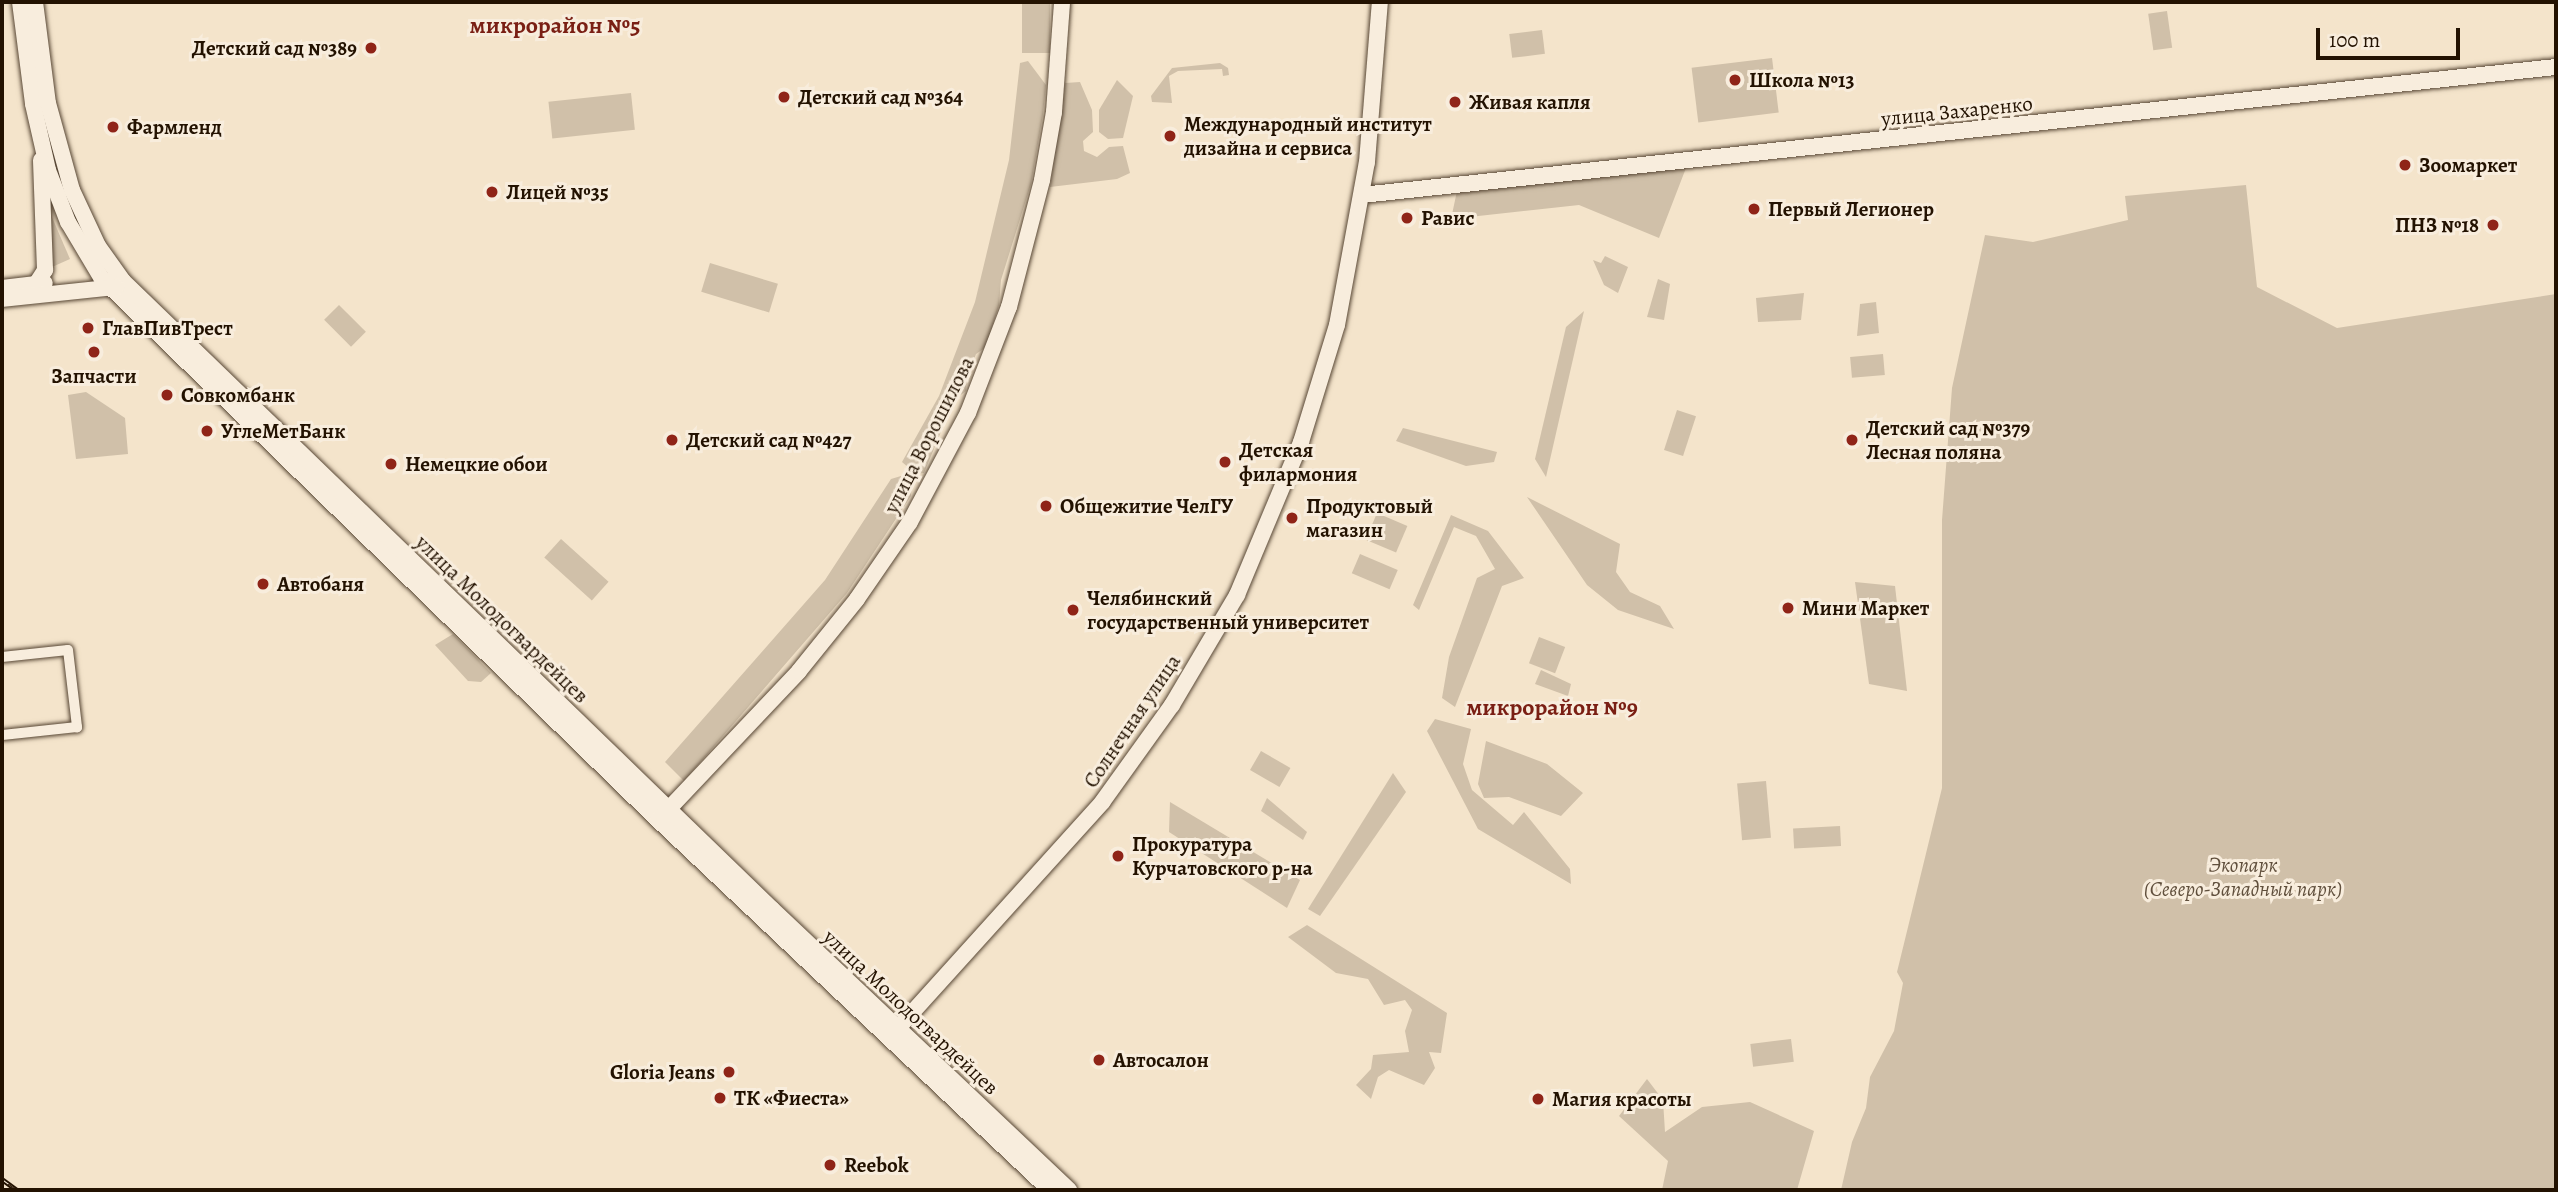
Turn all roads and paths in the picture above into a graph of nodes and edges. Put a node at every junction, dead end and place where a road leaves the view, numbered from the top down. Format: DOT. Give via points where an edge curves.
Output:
graph roads {
  1 [pos="20,2"];
  2 [pos="35,2"];
  3 [pos="1062,2"];
  4 [pos="1380,2"];
  5 [pos="2556,67"];
  6 [pos="41,147"];
  7 [pos="1362,195"];
  8 [pos="36,284"];
  9 [pos="113,284"];
  10 [pos="2,288"];
  11 [pos="2,299"];
  12 [pos="2,657"];
  13 [pos="2,735"];
  14 [pos="663,814"];
  15 [pos="893,1033"];
  16 [pos="1050,1190"];
  17 [pos="1069,1190"];
  1 -- 6 [label="street, улица Молодогвардейцев"];
  2 -- 9 [label="street, улица Молодогвардейцев" via="48,103 64,167"];
  3 -- 14 [label="street, улица Ворошилова" via="1054,112 1040,192 1009,307 968,413 910,522 857,599 799,671"];
  4 -- 7 [label="street, Солнечная улица"];
  5 -- 7 [label="street, улица Захаренко"];
  6 -- 8 [label="street" via="45,270"];
  6 -- 9 [label="street, улица Молодогвардейцев" via="68,222"];
  7 -- 15 [label="street, Солнечная улица" via="1343,299 1316,401 1237,594 1172,705 1103,802"];
  8 -- 9 [label="street"];
  8 -- 10 [label="street"];
  9 -- 11 [label="street"];
  9 -- 14 [label="street, улица Молодогвардейцев"];
  12 -- 13 [label="street" via="68,650 77,727"];
  14 -- 15 [label="street, улица Молодогвардейцев"];
  15 -- 16 [label="street, улица Молодогвардейцев"];
  15 -- 17 [label="street, улица Молодогвардейцев"];
}
